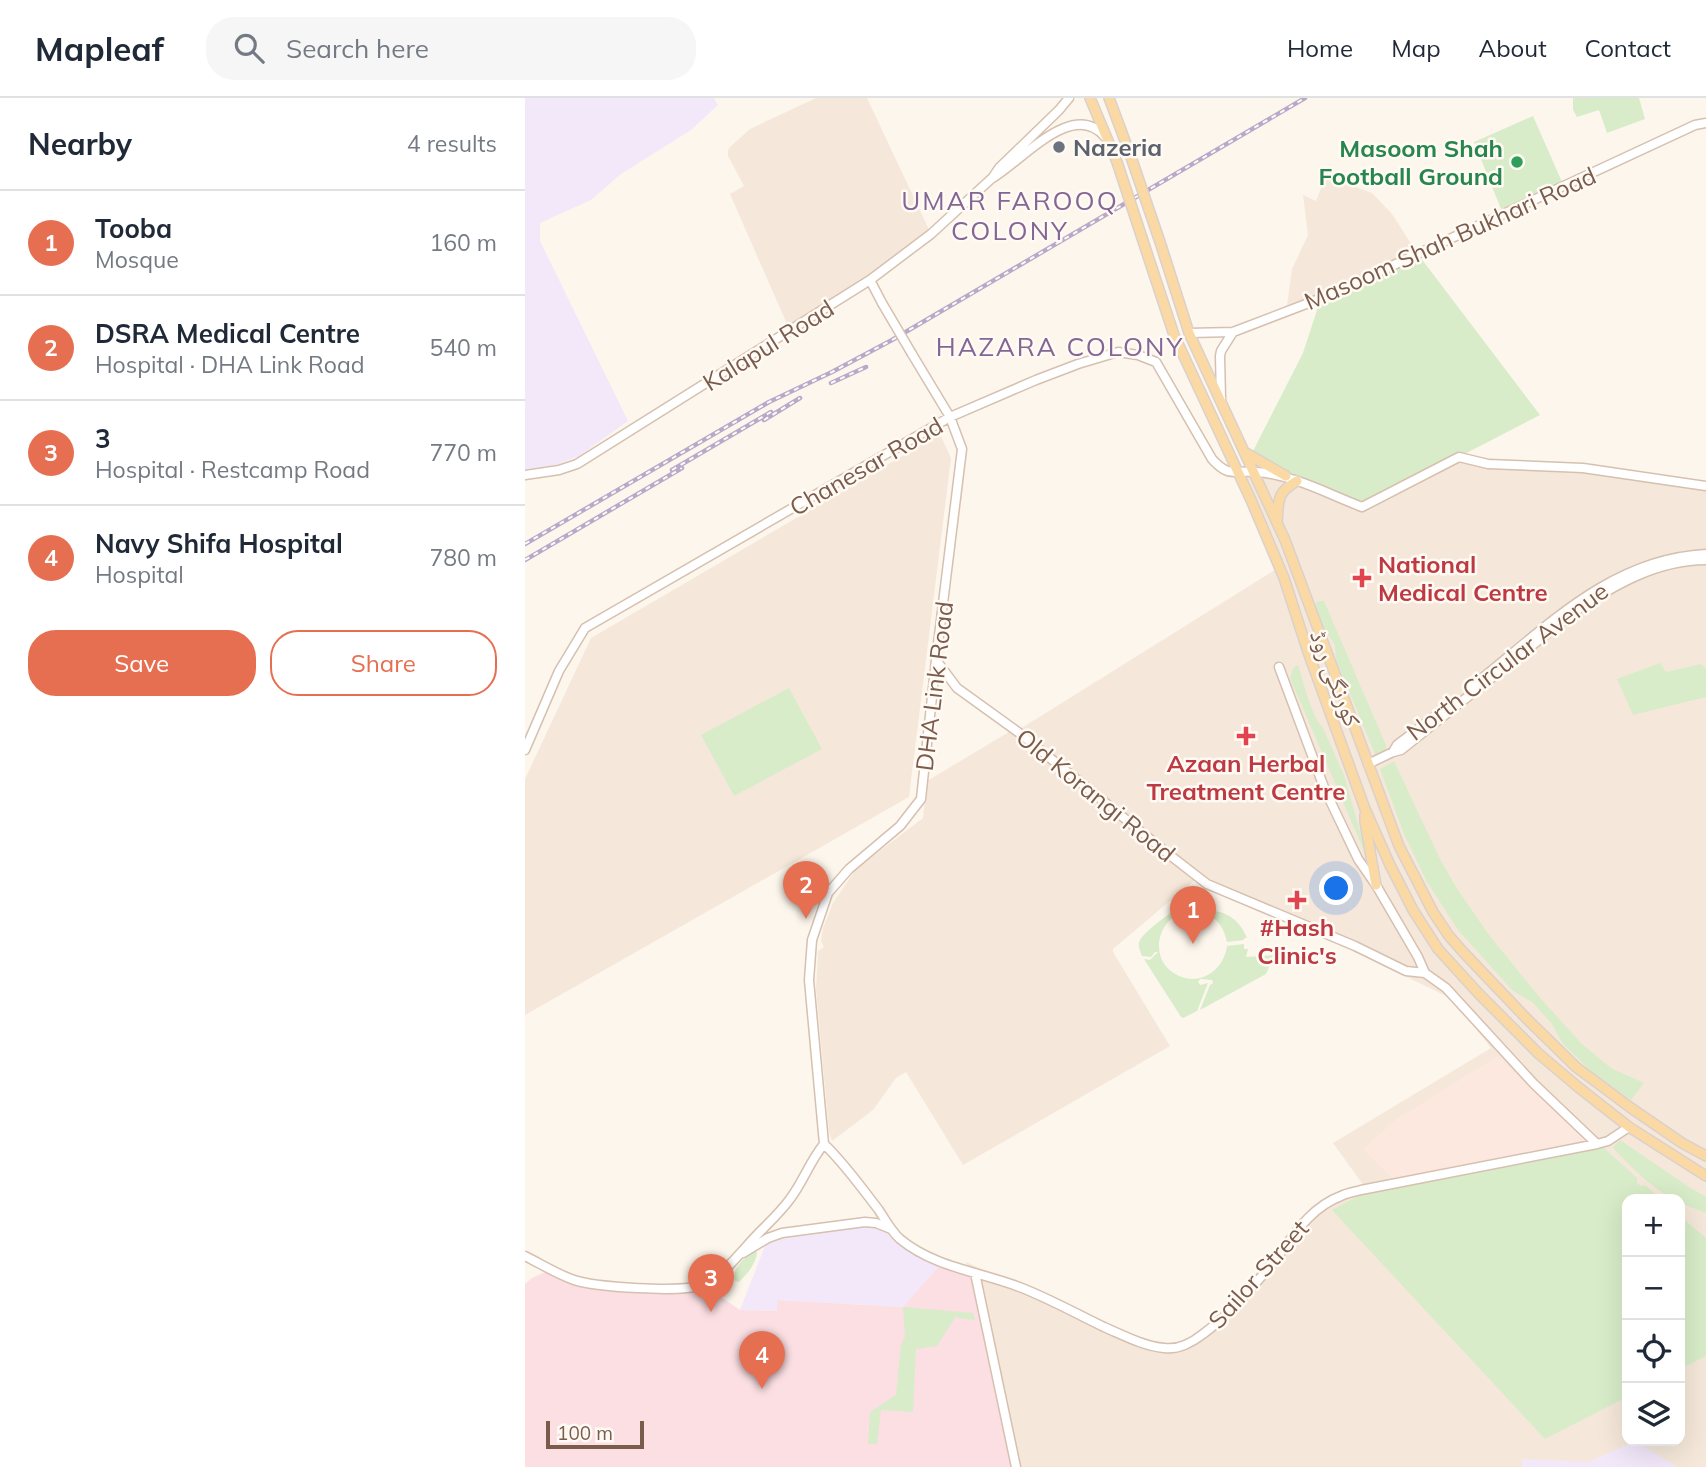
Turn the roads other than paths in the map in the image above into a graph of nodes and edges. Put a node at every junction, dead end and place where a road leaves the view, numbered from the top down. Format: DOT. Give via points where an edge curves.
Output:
graph roads {
  1 [pos="1069,98"];
  2 [pos="1090,98"];
  3 [pos="1109,98"];
  4 [pos="1706,123"];
  5 [pos="1110,146"];
  6 [pos="991,179"];
  7 [pos="870,280"];
  8 [pos="1233,332"];
  9 [pos="1189,333"];
  10 [pos="1221,402"];
  11 [pos="950,417"];
  12 [pos="1244,452"];
  13 [pos="1238,472"];
  14 [pos="1254,472"];
  15 [pos="525,475"];
  16 [pos="1292,479"];
  17 [pos="1706,486"];
  18 [pos="1277,524"];
  19 [pos="1706,554"];
  20 [pos="1706,561"];
  21 [pos="936,660"];
  22 [pos="1279,667"];
  23 [pos="525,750"];
  24 [pos="1393,752"];
  25 [pos="1368,764"];
  26 [pos="1365,809"];
  27 [pos="1376,885"];
  28 [pos="1418,957"];
  29 [pos="1406,971"];
  30 [pos="1425,973"];
  31 [pos="1629,1127"];
  32 [pos="824,1144"];
  33 [pos="1597,1144"];
  34 [pos="1706,1156"];
  35 [pos="1706,1176"];
  36 [pos="891,1229"];
  37 [pos="739,1255"];
  38 [pos="525,1256"];
  39 [pos="975,1273"];
  40 [pos="1016,1467"];
  1 -- 6 [label="street"];
  2 -- 5 [label="main road, کورنگی روڈ"];
  3 -- 9 [label="main road, کورنگی روڈ, bridge"];
  4 -- 8 [label="street, Masoom Shah Bukhari Road" via="1327,296"];
  5 -- 6 [label="street" via="1091,125 1063,126"];
  5 -- 13 [label="main road, کورنگی روڈ, bridge" via="1174,335"];
  6 -- 7 [label="street, Kalapul Road" via="931,234"];
  7 -- 11 [label="street, DHA Link Road, bridge"];
  7 -- 15 [label="street, Kalapul Road" via="577,464"];
  8 -- 9 [label="street, Masoom Shah Bukhari Road"];
  8 -- 10 [label="street" via="1220,356"];
  9 -- 10 [label="main road, کورنگی روڈ"];
  10 -- 12 [label="main road, کورنگی روڈ"];
  11 -- 13 [label="street, Chanesar Road" via="1078,364 1118,352 1138,355 1156,362 1212,458 1223,470"];
  11 -- 21 [label="street, DHA Link Road" via="962,449"];
  11 -- 23 [label="street, Chanesar Road" via="585,628 559,671"];
  12 -- 14 [label="main road, کورنگی روڈ"];
  12 -- 16 [label="main road"];
  13 -- 14 [label="street"];
  13 -- 26 [label="main road, کورنگی روڈ" via="1284,578"];
  14 -- 16 [label="street"];
  14 -- 18 [label="main road, کورنگی روڈ"];
  16 -- 17 [label="street" via="1362,507 1459,457 1488,464 1583,468"];
  16 -- 18 [label="main road" via="1281,494"];
  18 -- 25 [label="main road, کورنگی روڈ"];
  19 -- 24 [label="street, North Circular Avenue" via="1659,561 1601,587 1571,606"];
  20 -- 24 [label="street, North Circular Avenue" via="1688,560 1654,569 1604,591"];
  21 -- 29 [label="street, Old Korangi Road" via="957,688 1207,884"];
  21 -- 32 [label="street, DHA Link Road" via="921,799 900,826 828,893 813,940 809,980"];
  22 -- 27 [label="street" via="1325,790 1358,859"];
  24 -- 25 [label="street, North Circular Avenue"];
  25 -- 34 [label="main road, کورنگی روڈ" via="1399,846 1449,936 1576,1067"];
  26 -- 27 [label="main road"];
  26 -- 31 [label="main road, کورنگی روڈ" via="1413,910 1439,949 1539,1054"];
  27 -- 28 [label="street"];
  28 -- 29 [label="street"];
  28 -- 30 [label="street"];
  29 -- 30 [label="street, Old Korangi Road"];
  30 -- 33 [label="street" via="1446,988 1534,1084"];
  31 -- 33 [label="street, Sailor Street"];
  31 -- 35 [label="main road, کورنگی روڈ"];
  32 -- 36 [label="street, Sailor Street"];
  32 -- 37 [label="street" via="793,1196"];
  33 -- 39 [label="street, Sailor Street" via="1342,1195 1302,1224 1247,1292 1203,1335 1171,1348 1128,1338 1024,1289"];
  36 -- 37 [label="street" via="865,1222 782,1233"];
  36 -- 39 [label="street, Sailor Street" via="918,1252"];
  37 -- 38 [label="street" via="705,1284 675,1289 573,1280"];
  39 -- 40 [label="street"];
}
